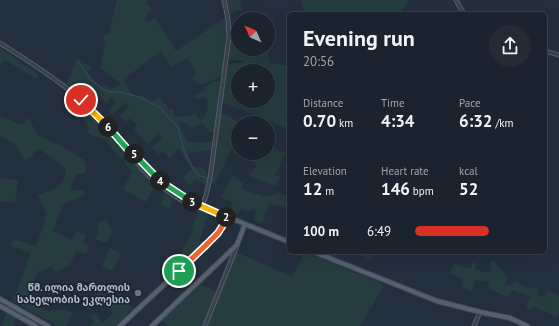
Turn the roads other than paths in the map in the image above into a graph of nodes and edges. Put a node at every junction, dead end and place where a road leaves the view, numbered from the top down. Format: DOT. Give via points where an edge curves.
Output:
graph roads {
  1 [pos="224,0"];
  2 [pos="456,0"];
  3 [pos="463,12"];
  4 [pos="0,43"];
  5 [pos="547,52"];
  6 [pos="559,55"];
  7 [pos="201,207"];
  8 [pos="228,217"];
  9 [pos="245,224"];
  10 [pos="287,241"];
  11 [pos="237,245"];
  12 [pos="319,254"];
  13 [pos="224,258"];
  14 [pos="230,264"];
  15 [pos="0,300"];
  16 [pos="0,306"];
  17 [pos="480,312"];
  18 [pos="37,325"];
  19 [pos="48,326"];
  20 [pos="120,326"];
  21 [pos="152,326"];
  22 [pos="205,326"];
  23 [pos="474,326"];
  24 [pos="527,326"];
  1 -- 7 [label="street" via="229,36 210,178"];
  2 -- 3 [label="street"];
  4 -- 7 [label="street" via="73,94 165,185"];
  5 -- 6 [label="street"];
  7 -- 8 [label="street"];
  8 -- 9 [label="main road"];
  8 -- 20 [label="main road" via="214,238"];
  9 -- 10 [label="main road"];
  9 -- 11 [label="main road"];
  11 -- 13 [label="main road"];
  11 -- 14 [label="street"];
  12 -- 17 [label="main road" via="424,296"];
  13 -- 14 [label="street" via="230,258"];
  13 -- 21 [label="main road"];
  14 -- 22 [label="street"];
  15 -- 18 [label="main road" via="35,319"];
  16 -- 18 [label="main road"];
  17 -- 23 [label="street"];
  17 -- 24 [label="main road" via="510,318"];
  18 -- 19 [label="main road"];
}
